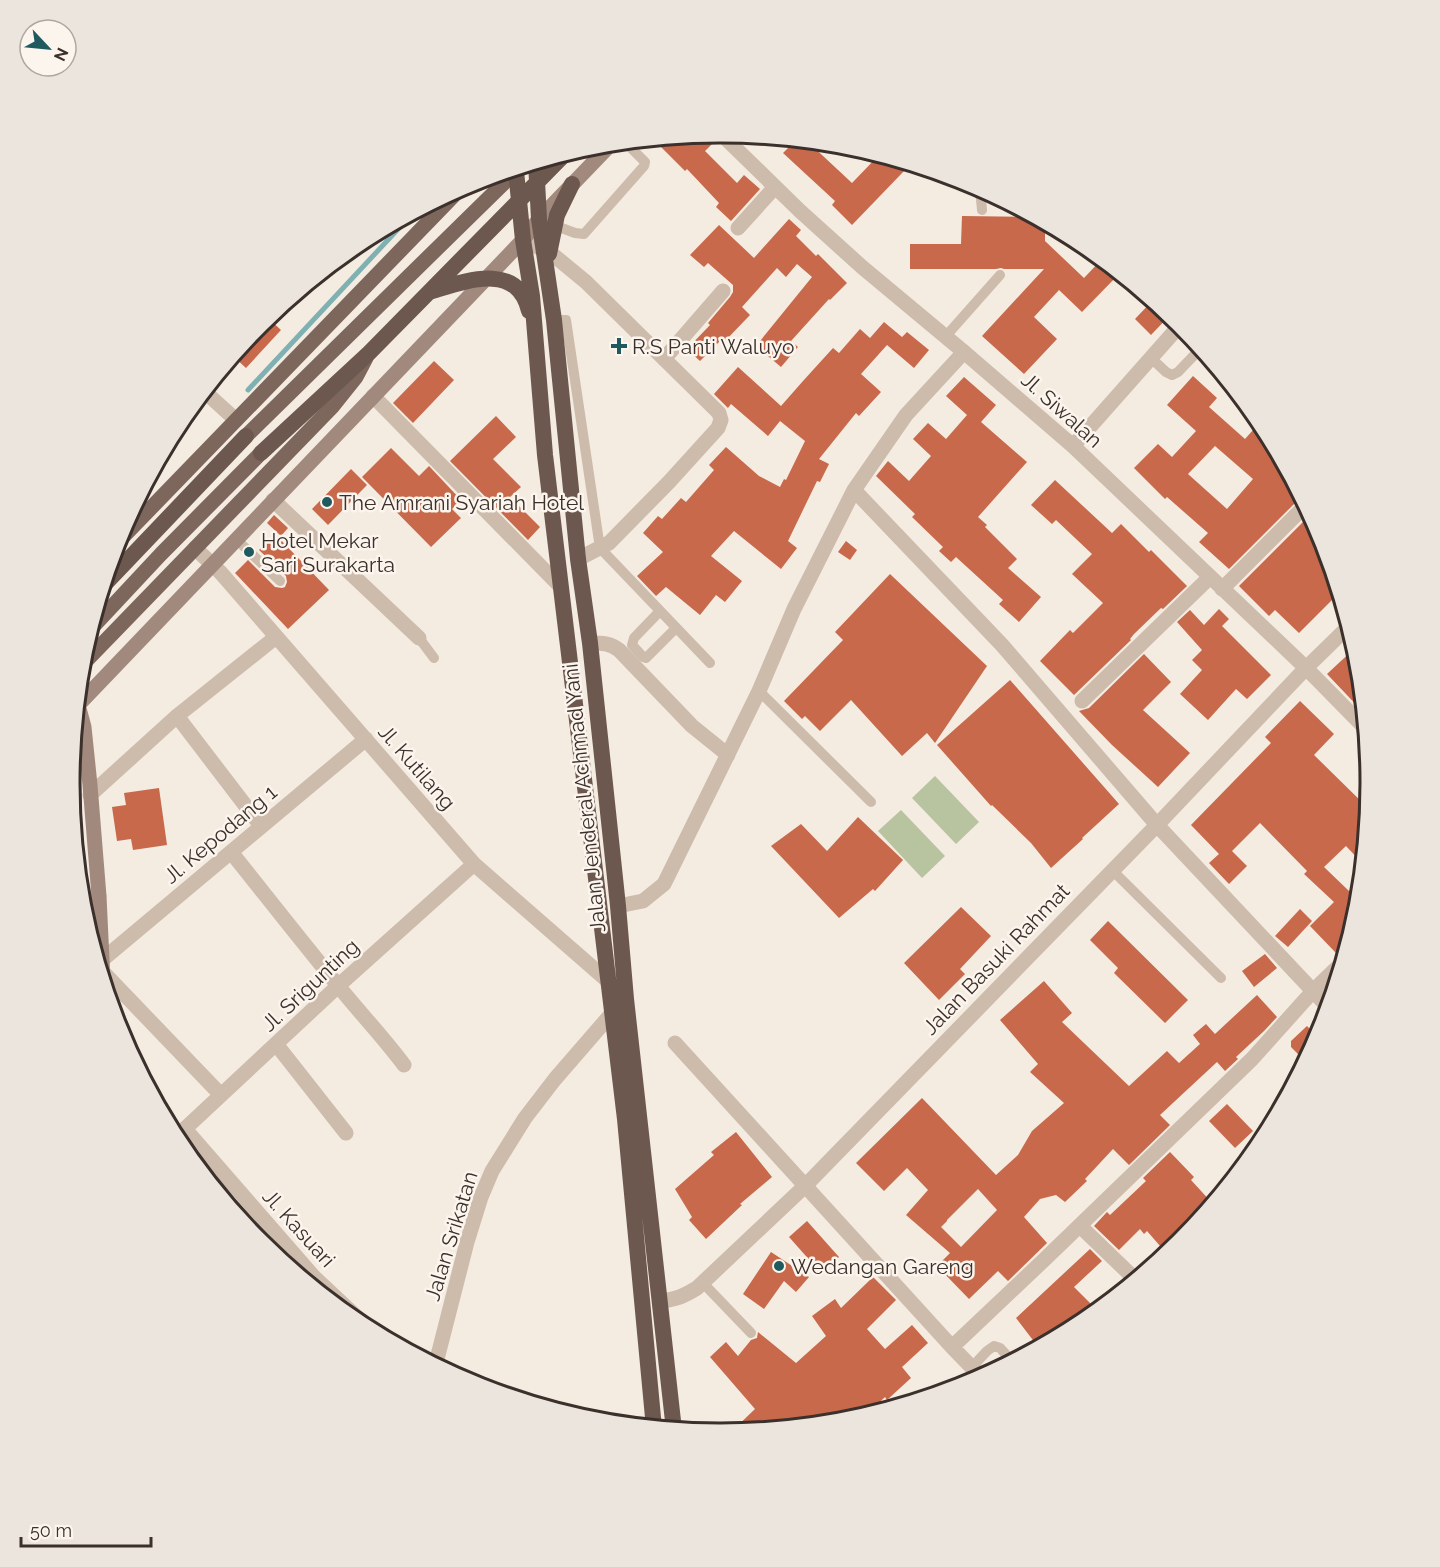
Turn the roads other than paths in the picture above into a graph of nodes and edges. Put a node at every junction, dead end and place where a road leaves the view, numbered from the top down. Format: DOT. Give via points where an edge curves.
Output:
graph roads {
  1 [pos="730,143"];
  2 [pos="632,149"];
  3 [pos="601,154"];
  4 [pos="554,165"];
  5 [pos="537,170"];
  6 [pos="517,176"];
  7 [pos="506,180"];
  8 [pos="538,181"];
  9 [pos="572,184"];
  10 [pos="775,187"];
  11 [pos="981,199"];
  12 [pos="518,201"];
  13 [pos="442,207"];
  14 [pos="982,210"];
  15 [pos="547,222"];
  16 [pos="738,228"];
  17 [pos="523,240"];
  18 [pos="546,251"];
  19 [pos="1000,275"];
  20 [pos="486,278"];
  21 [pos="723,291"];
  22 [pos="428,292"];
  23 [pos="535,332"];
  24 [pos="1174,332"];
  25 [pos="946,336"];
  26 [pos="964,352"];
  27 [pos="369,353"];
  28 [pos="1195,354"];
  29 [pos="1151,358"];
  30 [pos="664,359"];
  31 [pos="569,392"];
  32 [pos="373,396"];
  33 [pos="210,397"];
  34 [pos="236,420"];
  35 [pos="582,426"];
  36 [pos="564,429"];
  37 [pos="246,436"];
  38 [pos="1072,446"];
  39 [pos="261,453"];
  40 [pos="566,454"];
  41 [pos="545,455"];
  42 [pos="589,474"];
  43 [pos="569,479"];
  44 [pos="854,490"];
  45 [pos="273,500"];
  46 [pos="1299,512"];
  47 [pos="134,525"];
  48 [pos="236,539"];
  49 [pos="195,548"];
  50 [pos="600,548"];
  51 [pos="578,559"];
  52 [pos="212,564"];
  53 [pos="115,574"];
  54 [pos="1210,577"];
  55 [pos="280,581"];
  56 [pos="561,587"];
  57 [pos="1222,589"];
  58 [pos="660,611"];
  59 [pos="101,619"];
  60 [pos="676,628"];
  61 [pos="1342,633"];
  62 [pos="276,637"];
  63 [pos="419,638"];
  64 [pos="590,643"];
  65 [pos="93,653"];
  66 [pos="434,658"];
  67 [pos="710,663"];
  68 [pos="1306,669"];
  69 [pos="759,691"];
  70 [pos="85,700"];
  71 [pos="1082,701"];
  72 [pos="177,717"];
  73 [pos="1357,720"];
  74 [pos="82,731"];
  75 [pos="366,740"];
  76 [pos="728,755"];
  77 [pos="90,795"];
  78 [pos="871,802"];
  79 [pos="1157,825"];
  80 [pos="261,826"];
  81 [pos="231,852"];
  82 [pos="474,864"];
  83 [pos="1112,870"];
  84 [pos="99,896"];
  85 [pos="91,903"];
  86 [pos="631,904"];
  87 [pos="101,949"];
  88 [pos="106,967"];
  89 [pos="1332,973"];
  90 [pos="1221,978"];
  91 [pos="110,979"];
  92 [pos="608,981"];
  93 [pos="338,986"];
  94 [pos="1313,991"];
  95 [pos="1322,1001"];
  96 [pos="613,1012"];
  97 [pos="675,1043"];
  98 [pos="276,1044"];
  99 [pos="404,1065"];
  100 [pos="221,1095"];
  101 [pos="182,1132"];
  102 [pos="346,1134"];
  103 [pos="195,1150"];
  104 [pos="805,1186"];
  105 [pos="1080,1226"];
  106 [pos="1131,1275"];
  107 [pos="324,1287"];
  108 [pos="695,1289"];
  109 [pos="660,1300"];
  110 [pos="642,1302"];
  111 [pos="751,1333"];
  112 [pos="952,1347"];
  113 [pos="434,1356"];
  114 [pos="1007,1356"];
  115 [pos="979,1369"];
  116 [pos="975,1371"];
  117 [pos="671,1404"];
  118 [pos="652,1406"];
  119 [pos="653,1421"];
  120 [pos="673,1423"];
  1 -- 10 [label="street, Jl. Siwalan"];
  2 -- 15 [label="lane" via="645,162 644,166 584,234"];
  3 -- 9 [label="main road"];
  4 -- 8 [label="highway"];
  5 -- 8 [label="highway, Jalan Jenderal Achmad Yani"];
  6 -- 12 [label="highway, Jalan Jenderal Achmad Yani"];
  7 -- 37 [label="main road"];
  8 -- 12 [label="highway"];
  8 -- 15 [label="highway, Jalan Jenderal Achmad Yani"];
  9 -- 15 [label="highway"];
  10 -- 16 [label="street"];
  10 -- 25 [label="street, Jl. Siwalan" via="862,267"];
  11 -- 14 [label="lane"];
  12 -- 17 [label="highway, Jalan Jenderal Achmad Yani"];
  12 -- 22 [label="highway"];
  13 -- 34 [label="main road"];
  15 -- 17 [label="main road"];
  15 -- 18 [label="highway, Jalan Jenderal Achmad Yani"];
  17 -- 18 [label="street"];
  17 -- 20 [label="main road"];
  17 -- 23 [label="highway, Jalan Jenderal Achmad Yani"];
  18 -- 30 [label="street" via="586,282"];
  18 -- 31 [label="highway, Jalan Jenderal Achmad Yani" via="546,272"];
  19 -- 25 [label="lane"];
  20 -- 22 [label="highway"];
  20 -- 23 [label="highway" via="502,280 522,294"];
  20 -- 32 [label="main road"];
  21 -- 30 [label="street"];
  22 -- 27 [label="highway"];
  23 -- 41 [label="highway, Jalan Jenderal Achmad Yani"];
  24 -- 29 [label="street"];
  25 -- 26 [label="street, Jl. Siwalan"];
  26 -- 38 [label="street, Jl. Siwalan"];
  26 -- 44 [label="street" via="906,416"];
  27 -- 39 [label="highway"];
  27 -- 49 [label="main road" via="332,407"];
  28 -- 29 [label="lane" via="1175,375"];
  29 -- 38 [label="street"];
  30 -- 50 [label="street" via="719,413 721,420 669,482"];
  31 -- 35 [label="lane"];
  31 -- 36 [label="highway, Jalan Jenderal Achmad Yani"];
  32 -- 45 [label="main road"];
  32 -- 56 [label="street"];
  33 -- 34 [label="street"];
  34 -- 47 [label="main road"];
  35 -- 36 [label="lane"];
  35 -- 42 [label="lane"];
  36 -- 40 [label="highway, Jalan Jenderal Achmad Yani"];
  37 -- 53 [label="highway"];
  38 -- 54 [label="street, Jl. Siwalan"];
  39 -- 59 [label="main road"];
  40 -- 41 [label="highway"];
  40 -- 43 [label="highway, Jalan Jenderal Achmad Yani"];
  41 -- 56 [label="highway, Jalan Jenderal Achmad Yani"];
  42 -- 43 [label="lane"];
  42 -- 50 [label="lane"];
  43 -- 51 [label="highway, Jalan Jenderal Achmad Yani"];
  44 -- 69 [label="street" via="794,609"];
  44 -- 79 [label="street" via="1002,645"];
  45 -- 48 [label="main road"];
  45 -- 63 [label="street"];
  46 -- 57 [label="street"];
  48 -- 52 [label="main road"];
  48 -- 55 [label="lane"];
  49 -- 52 [label="street, Jl. Kutilang"];
  49 -- 65 [label="main road"];
  50 -- 51 [label="street"];
  50 -- 58 [label="lane"];
  51 -- 64 [label="highway, Jalan Jenderal Achmad Yani"];
  52 -- 62 [label="street, Jl. Kutilang"];
  52 -- 70 [label="main road"];
  54 -- 57 [label="street, Jl. Siwalan"];
  54 -- 71 [label="street"];
  56 -- 92 [label="highway, Jalan Jenderal Achmad Yani"];
  57 -- 68 [label="street, Jl. Siwalan"];
  58 -- 60 [label="lane"];
  58 -- 60 [label="lane" via="634,638 632,645 643,657"];
  60 -- 67 [label="lane"];
  61 -- 68 [label="street, Jalan Basuki Rahmat"];
  62 -- 72 [label="street"];
  62 -- 75 [label="street, Jl. Kutilang"];
  63 -- 66 [label="lane"];
  64 -- 76 [label="street" via="604,643 619,650 692,726"];
  64 -- 86 [label="highway, Jalan Jenderal Achmad Yani"];
  68 -- 73 [label="street, Jl. Siwalan"];
  68 -- 79 [label="street, Jalan Basuki Rahmat"];
  69 -- 76 [label="street"];
  69 -- 78 [label="lane"];
  72 -- 77 [label="street"];
  72 -- 80 [label="street"];
  74 -- 77 [label="main road"];
  75 -- 80 [label="street, Jl. Kepodang 1"];
  75 -- 82 [label="street, Jl. Kutilang"];
  76 -- 86 [label="street" via="664,884"];
  77 -- 84 [label="main road"];
  79 -- 83 [label="street, Jalan Basuki Rahmat"];
  79 -- 94 [label="street"];
  80 -- 81 [label="street, Jl. Kepodang 1"];
  81 -- 88 [label="street, Jl. Kepodang 1"];
  81 -- 93 [label="street"];
  82 -- 92 [label="street, Jl. Kutilang"];
  82 -- 93 [label="street, Jl. Srigunting"];
  83 -- 90 [label="lane"];
  83 -- 104 [label="street, Jalan Basuki Rahmat"];
  84 -- 85 [label="street"];
  84 -- 87 [label="main road"];
  86 -- 109 [label="highway, Jalan Jenderal Achmad Yani" via="627,1010"];
  89 -- 94 [label="street"];
  91 -- 100 [label="street"];
  92 -- 96 [label="highway, Jalan Jenderal Achmad Yani"];
  93 -- 98 [label="street, Jl. Srigunting"];
  93 -- 99 [label="street"];
  94 -- 95 [label="street"];
  94 -- 105 [label="street" via="1252,1059"];
  96 -- 110 [label="highway, Jalan Jenderal Achmad Yani"];
  96 -- 113 [label="street, Jalan Srikatan" via="525,1118 492,1171"];
  97 -- 104 [label="street"];
  98 -- 100 [label="street, Jl. Srigunting"];
  98 -- 102 [label="street"];
  100 -- 101 [label="street, Jl. Srigunting"];
  103 -- 107 [label="street, Jl. Kasuari"];
  104 -- 108 [label="street, Jalan Basuki Rahmat"];
  104 -- 112 [label="street"];
  105 -- 106 [label="street"];
  105 -- 112 [label="street"];
  108 -- 109 [label="street" via="676,1299"];
  108 -- 111 [label="lane"];
  109 -- 110 [label="highway"];
  109 -- 117 [label="highway, Jalan Jenderal Achmad Yani"];
  110 -- 118 [label="highway, Jalan Jenderal Achmad Yani"];
  112 -- 116 [label="street"];
  114 -- 115 [label="lane" via="994,1346 987,1351"];
  117 -- 118 [label="highway"];
  117 -- 120 [label="highway, Jalan Jenderal Achmad Yani"];
  118 -- 119 [label="highway, Jalan Jenderal Achmad Yani"];
}
